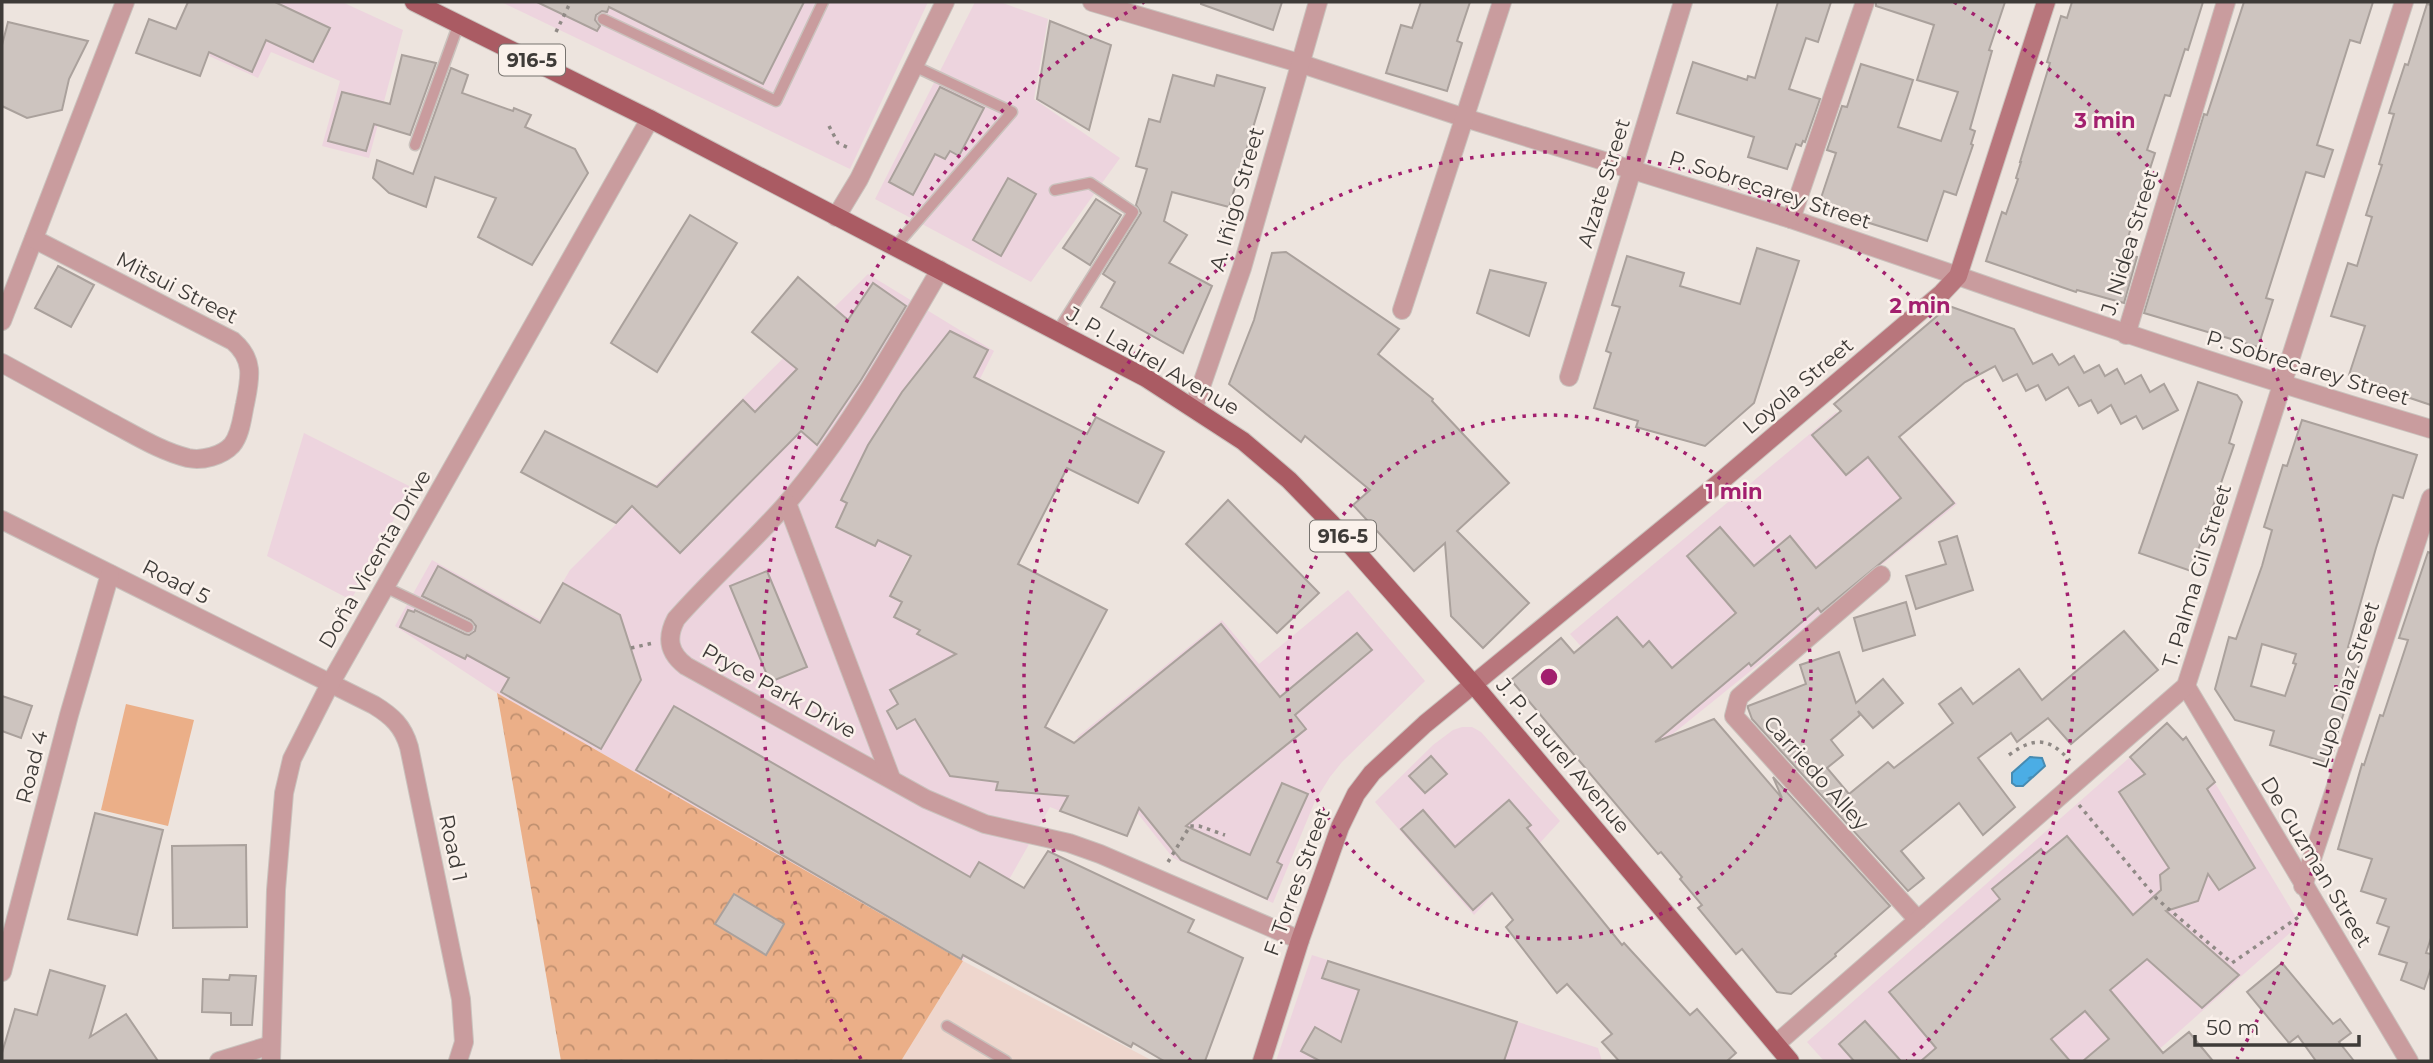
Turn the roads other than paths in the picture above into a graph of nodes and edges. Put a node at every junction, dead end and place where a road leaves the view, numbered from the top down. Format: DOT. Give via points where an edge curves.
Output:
graph roads {
  1 [pos="125,2"];
  2 [pos="414,2"];
  3 [pos="823,2"];
  4 [pos="945,2"];
  5 [pos="1092,2"];
  6 [pos="1318,2"];
  7 [pos="1502,2"];
  8 [pos="1683,2"];
  9 [pos="1865,2"];
  10 [pos="2046,2"];
  11 [pos="2227,2"];
  12 [pos="2404,2"];
  13 [pos="1146,9"];
  14 [pos="603,19"];
  15 [pos="458,23"];
  16 [pos="1299,63"];
  17 [pos="914,66"];
  18 [pos="1465,118"];
  19 [pos="650,119"];
  20 [pos="415,145"];
  21 [pos="1632,169"];
  22 [pos="1055,190"];
  23 [pos="836,217"];
  24 [pos="1791,219"];
  25 [pos="34,239"];
  26 [pos="894,248"];
  27 [pos="940,270"];
  28 [pos="1958,276"];
  29 [pos="1402,310"];
  30 [pos="2,321"];
  31 [pos="1057,332"];
  32 [pos="2126,335"];
  33 [pos="2,363"];
  34 [pos="1569,377"];
  35 [pos="2281,385"];
  36 [pos="1194,407"];
  37 [pos="2431,429"];
  38 [pos="2431,498"];
  39 [pos="787,503"];
  40 [pos="2,520"];
  41 [pos="110,574"];
  42 [pos="1881,575"];
  43 [pos="386,587"];
  44 [pos="468,627"];
  45 [pos="330,684"];
  46 [pos="1474,685"];
  47 [pos="2186,685"];
  48 [pos="891,778"];
  49 [pos="2303,886"];
  50 [pos="1918,920"];
  51 [pos="1300,940"];
  52 [pos="2,972"];
  53 [pos="947,1027"];
  54 [pos="1776,1044"];
  55 [pos="271,1053"];
  56 [pos="987,1056"];
  57 [pos="219,1061"];
  58 [pos="458,1061"];
  59 [pos="1006,1061"];
  60 [pos="1262,1061"];
  61 [pos="1790,1061"];
  62 [pos="2409,1061"];
  1 -- 25 [label="street"];
  2 -- 15 [label="main road, J. P. Laurel Avenue / 916-5"];
  3 -- 14 [label="lane" via="776,101"];
  4 -- 17 [label="street"];
  5 -- 13 [label="street, P. Sobrecarey Street"];
  6 -- 16 [label="street, A. Iñigo Street"];
  7 -- 18 [label="street"];
  8 -- 21 [label="street, Alzate Street"];
  9 -- 24 [label="street"];
  10 -- 28 [label="main road, Loyola Street"];
  11 -- 32 [label="street, J. Nidea Street"];
  12 -- 35 [label="street, T. Palma Gil Street"];
  13 -- 16 [label="street, P. Sobrecarey Street"];
  15 -- 19 [label="main road, J. P. Laurel Avenue / 916-5"];
  15 -- 20 [label="lane"];
  16 -- 18 [label="street, P. Sobrecarey Street"];
  16 -- 36 [label="street, A. Iñigo Street" via="1242,268"];
  17 -- 23 [label="street"];
  17 -- 26 [label="lane" via="1012,112"];
  18 -- 21 [label="street, P. Sobrecarey Street"];
  18 -- 29 [label="street"];
  19 -- 23 [label="main road, J. P. Laurel Avenue / 916-5"];
  19 -- 43 [label="street, Doña Vicenta Drive"];
  21 -- 24 [label="street, P. Sobrecarey Street"];
  21 -- 34 [label="street, Alzate Street"];
  22 -- 31 [label="lane" via="1090,183 1133,212"];
  23 -- 26 [label="main road, J. P. Laurel Avenue / 916-5"];
  24 -- 28 [label="street, P. Sobrecarey Street"];
  25 -- 30 [label="street"];
  25 -- 33 [label="street, Mitsui Street" via="240,347 251,377 239,430 233,444 221,453 190,458 151,444"];
  26 -- 27 [label="main road, J. P. Laurel Avenue / 916-5"];
  27 -- 31 [label="main road, J. P. Laurel Avenue / 916-5"];
  27 -- 39 [label="street, Pryce Park Drive" via="872,384"];
  28 -- 32 [label="street, P. Sobrecarey Street"];
  28 -- 46 [label="main road, Loyola Street"];
  31 -- 36 [label="main road, J. P. Laurel Avenue / 916-5"];
  32 -- 35 [label="street, P. Sobrecarey Street"];
  35 -- 37 [label="street, P. Sobrecarey Street"];
  35 -- 47 [label="street, T. Palma Gil Street"];
  36 -- 46 [label="main road, J. P. Laurel Avenue / 916-5" via="1243,440 1297,489"];
  38 -- 49 [label="street, Lupo Diaz Street"];
  39 -- 48 [label="street, Pryce Park Drive"];
  39 -- 48 [label="street, Pryce Park Drive" via="676,619 670,629 672,651 686,666"];
  40 -- 41 [label="street, Road 5"];
  41 -- 45 [label="street, Road 5"];
  41 -- 52 [label="street, Road 4"];
  42 -- 50 [label="street, Carriedo Alley" via="1740,697 1734,716"];
  43 -- 44 [label="lane"];
  43 -- 45 [label="street, Doña Vicenta Drive"];
  45 -- 55 [label="street, Doña Vicenta Drive" via="292,759 284,793"];
  45 -- 58 [label="street, Road 1" via="389,714 405,734 461,999 464,1042"];
  46 -- 51 [label="main road, F. Torres Street" via="1382,763 1356,794"];
  46 -- 54 [label="main road, J. P. Laurel Avenue / 916-5"];
  47 -- 49 [label="street, De Guzman Street"];
  47 -- 50 [label="street, T. Palma Gil Street"];
  48 -- 51 [label="street, Pryce Park Drive" via="985,824 1069,843"];
  49 -- 62 [label="street, De Guzman Street"];
  50 -- 54 [label="street, T. Palma Gil Street"];
  51 -- 60 [label="main road, F. Torres Street"];
  53 -- 56 [label="lane"];
  54 -- 61 [label="main road, J. P. Laurel Avenue / 916-5"];
  55 -- 57 [label="street"];
  56 -- 59 [label="lane"];
}
